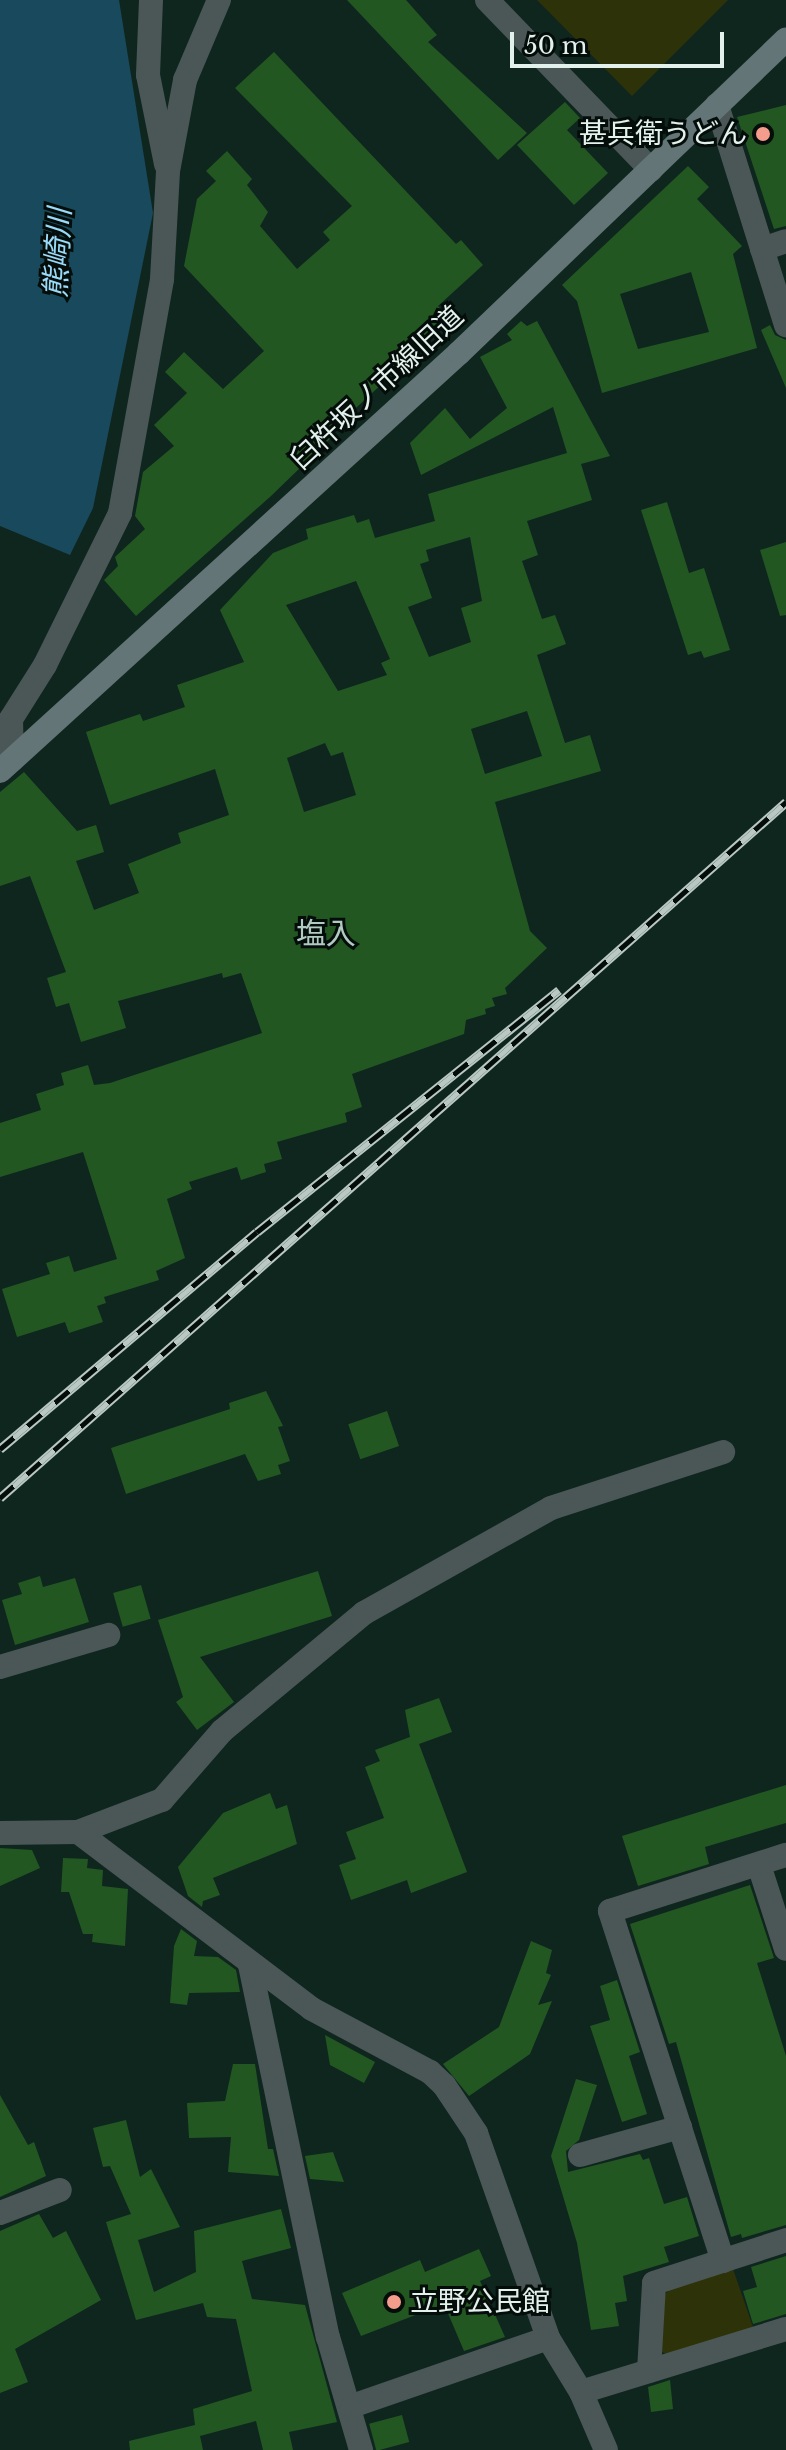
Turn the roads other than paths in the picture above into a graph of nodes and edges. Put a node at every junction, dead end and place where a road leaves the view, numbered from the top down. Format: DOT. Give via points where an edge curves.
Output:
graph roads {
  1 [pos="151,0"];
  2 [pos="219,0"];
  3 [pos="487,0"];
  4 [pos="786,39"];
  5 [pos="717,105"];
  6 [pos="651,170"];
  7 [pos="168,171"];
  8 [pos="786,241"];
  9 [pos="762,249"];
  10 [pos="786,325"];
  11 [pos="6,766"];
  12 [pos="723,1452"];
  13 [pos="108,1635"];
  14 [pos="0,1667"];
  15 [pos="0,1832"];
  16 [pos="78,1832"];
  17 [pos="786,1855"];
  18 [pos="759,1865"];
  19 [pos="786,1949"];
  20 [pos="250,1965"];
  21 [pos="680,2127"];
  22 [pos="580,2155"];
  23 [pos="60,2190"];
  24 [pos="0,2213"];
  25 [pos="786,2240"];
  26 [pos="723,2261"];
  27 [pos="786,2329"];
  28 [pos="548,2338"];
  29 [pos="649,2371"];
  30 [pos="581,2392"];
  31 [pos="352,2406"];
  32 [pos="361,2450"];
  33 [pos="606,2450"];
  1 -- 7 [label="street" via="148,75"];
  2 -- 7 [label="street" via="185,80"];
  3 -- 6 [label="street"];
  4 -- 5 [label="street, 臼杵坂ノ市線旧道"];
  5 -- 6 [label="street, 臼杵坂ノ市線旧道"];
  5 -- 9 [label="street"];
  6 -- 11 [label="street, 臼杵坂ノ市線旧道" via="273,526"];
  7 -- 11 [label="street" via="162,279 120,513 45,665 11,719"];
  8 -- 9 [label="street"];
  9 -- 10 [label="street"];
  12 -- 16 [label="street" via="551,1508 364,1613 222,1731 162,1800"];
  13 -- 14 [label="street"];
  15 -- 16 [label="street"];
  16 -- 20 [label="street"];
  17 -- 18 [label="street"];
  18 -- 19 [label="street"];
  18 -- 21 [label="street" via="610,1911"];
  20 -- 28 [label="street" via="312,2009 430,2072 444,2085 476,2133"];
  20 -- 31 [label="street" via="328,2337"];
  21 -- 22 [label="street"];
  21 -- 26 [label="street"];
  23 -- 24 [label="street"];
  25 -- 26 [label="street"];
  26 -- 29 [label="street" via="654,2283"];
  27 -- 29 [label="street"];
  28 -- 30 [label="street"];
  28 -- 31 [label="street"];
  29 -- 30 [label="street"];
  30 -- 33 [label="street"];
  31 -- 32 [label="street"];
}
